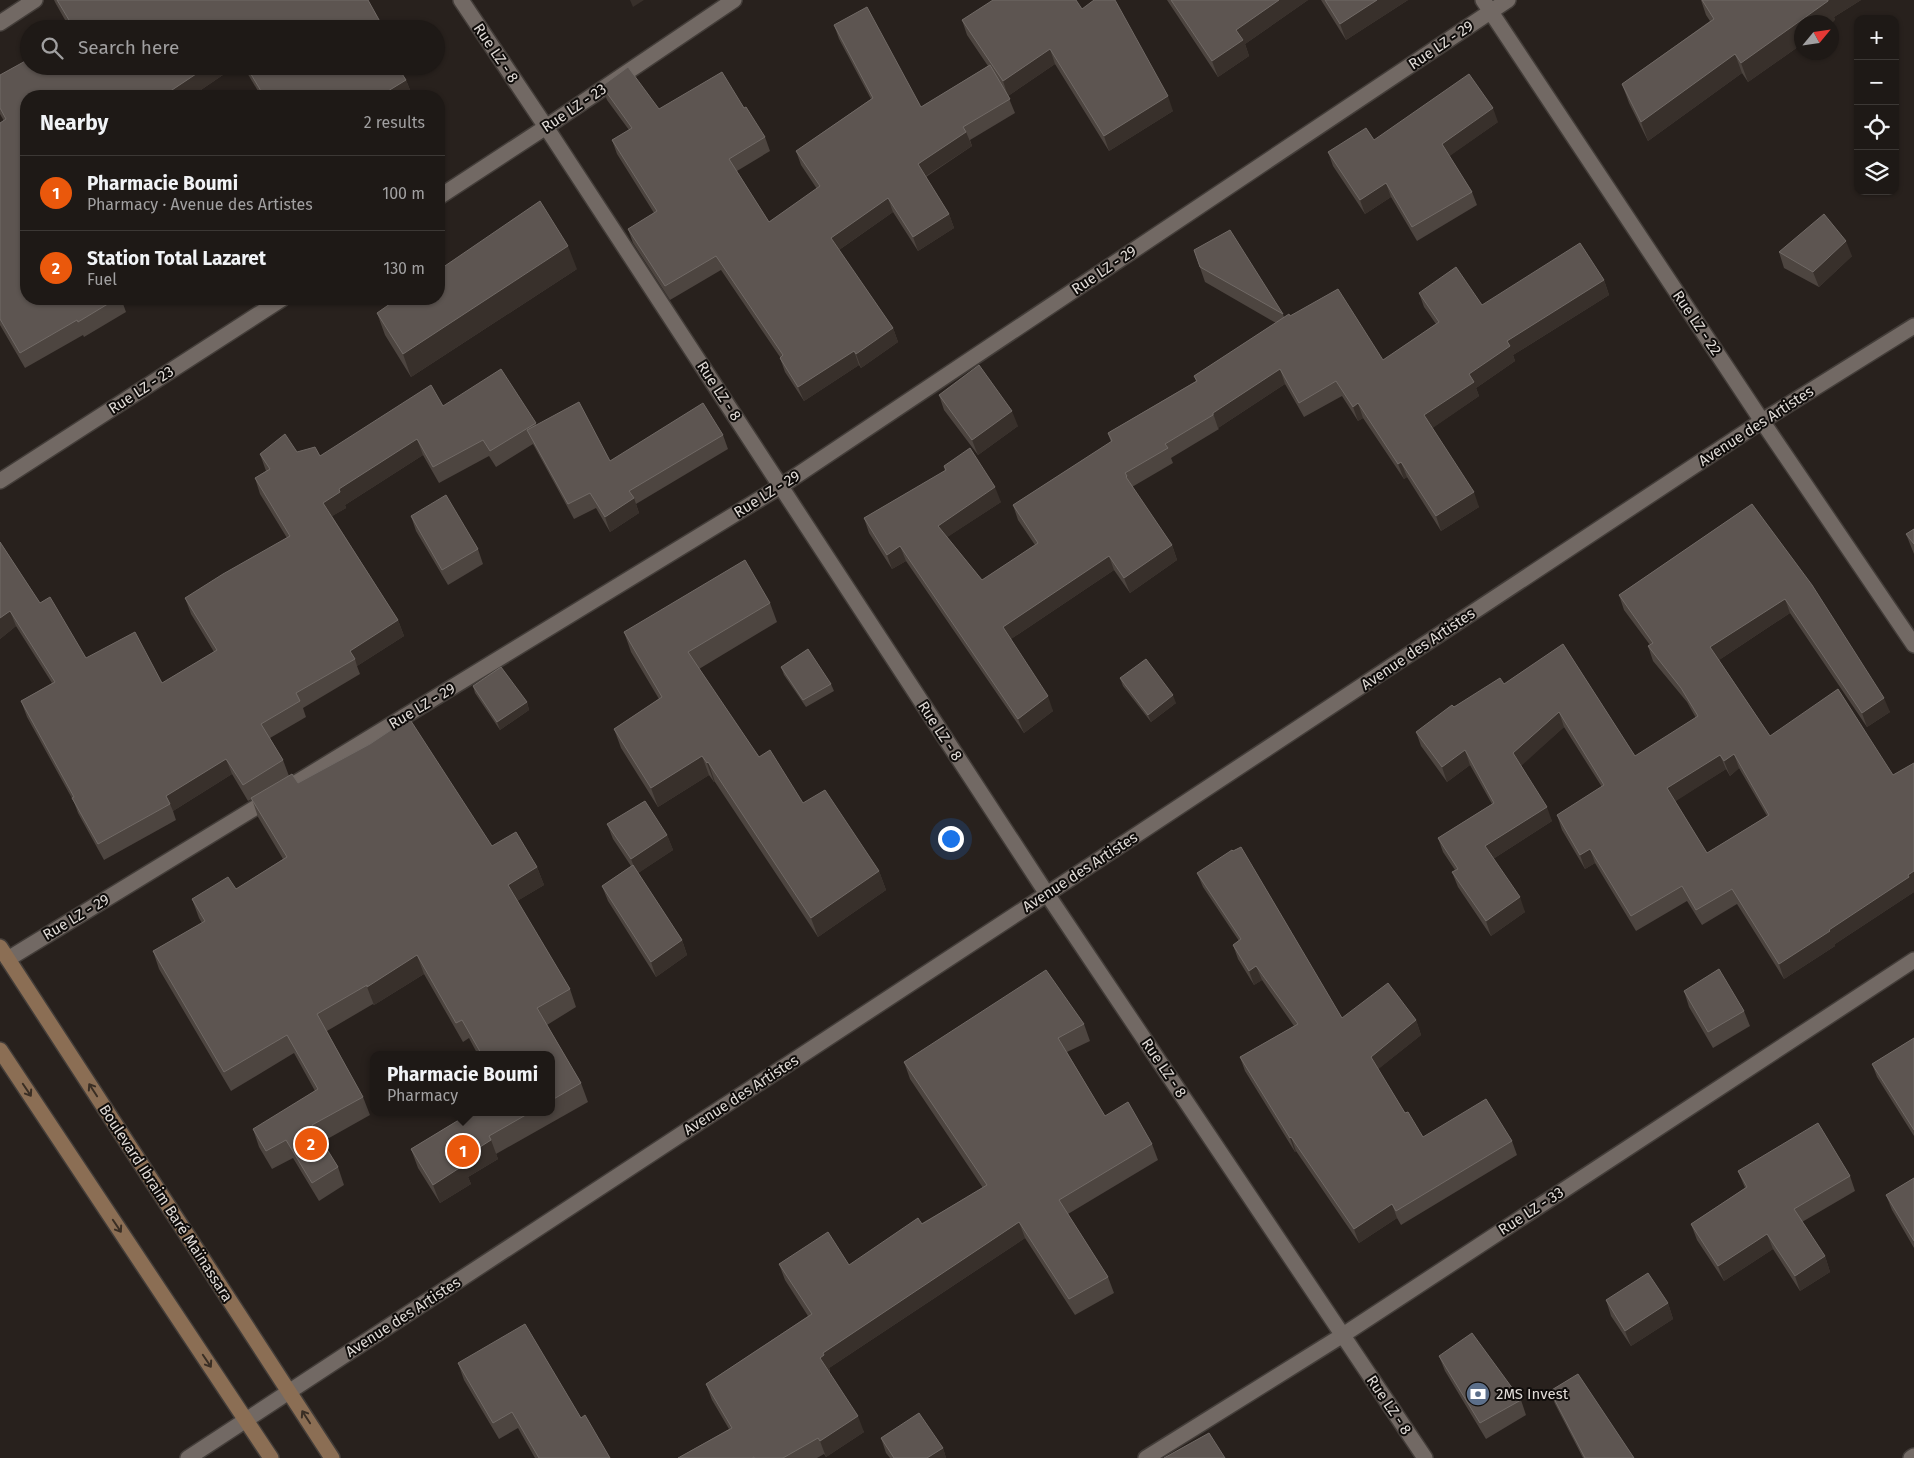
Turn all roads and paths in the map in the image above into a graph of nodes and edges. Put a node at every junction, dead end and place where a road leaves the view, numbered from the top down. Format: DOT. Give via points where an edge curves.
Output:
graph roads {
  1 [pos="35,0"];
  2 [pos="460,0"];
  3 [pos="734,0"];
  4 [pos="1508,0"];
  5 [pos="1487,6"];
  6 [pos="0,23"];
  7 [pos="546,127"];
  8 [pos="445,193"];
  9 [pos="273,305"];
  10 [pos="1914,326"];
  11 [pos="1762,421"];
  12 [pos="0,481"];
  13 [pos="781,486"];
  14 [pos="1914,645"];
  15 [pos="1047,894"];
  16 [pos="4,953"];
  17 [pos="1914,960"];
  18 [pos="0,1050"];
  19 [pos="1343,1334"];
  20 [pos="289,1391"];
  21 [pos="246,1420"];
  22 [pos="1914,1456"];
  23 [pos="188,1458"];
  24 [pos="271,1458"];
  25 [pos="332,1458"];
  26 [pos="1146,1458"];
  27 [pos="1425,1458"];
  28 [pos="1911,1458"];
  1 -- 6 [label="street"];
  2 -- 7 [label="street, Rue LZ - 8"];
  3 -- 7 [label="street, Rue LZ - 23"];
  4 -- 5 [label="street, Rue LZ - 29"];
  5 -- 11 [label="street, Rue LZ - 22"];
  5 -- 13 [label="street, Rue LZ - 29"];
  7 -- 8 [label="street, Rue LZ - 23"];
  7 -- 13 [label="street, Rue LZ - 8"];
  9 -- 12 [label="street, Rue LZ - 23"];
  10 -- 11 [label="street, Avenue des Artistes"];
  11 -- 14 [label="street, Rue LZ - 22"];
  11 -- 15 [label="street, Avenue des Artistes"];
  13 -- 15 [label="street, Rue LZ - 8"];
  13 -- 16 [label="street, Rue LZ - 29"];
  15 -- 19 [label="street, Rue LZ - 8"];
  15 -- 20 [label="street, Avenue des Artistes"];
  20 -- 16 [label="main road, Boulevard Ibraim Baré Maïnassara, one-way"];
  17 -- 19 [label="street, Rue LZ - 33"];
  18 -- 21 [label="main road, one-way"];
  19 -- 26 [label="street, Rue LZ - 33"];
  19 -- 27 [label="street, Rue LZ - 8"];
  20 -- 21 [label="street, Avenue des Artistes"];
  25 -- 20 [label="main road, Boulevard Ibraim Baré Maïnassara, one-way"];
  21 -- 23 [label="street, Avenue des Artistes"];
  21 -- 24 [label="main road"];
  22 -- 28 [label="street"];
}
